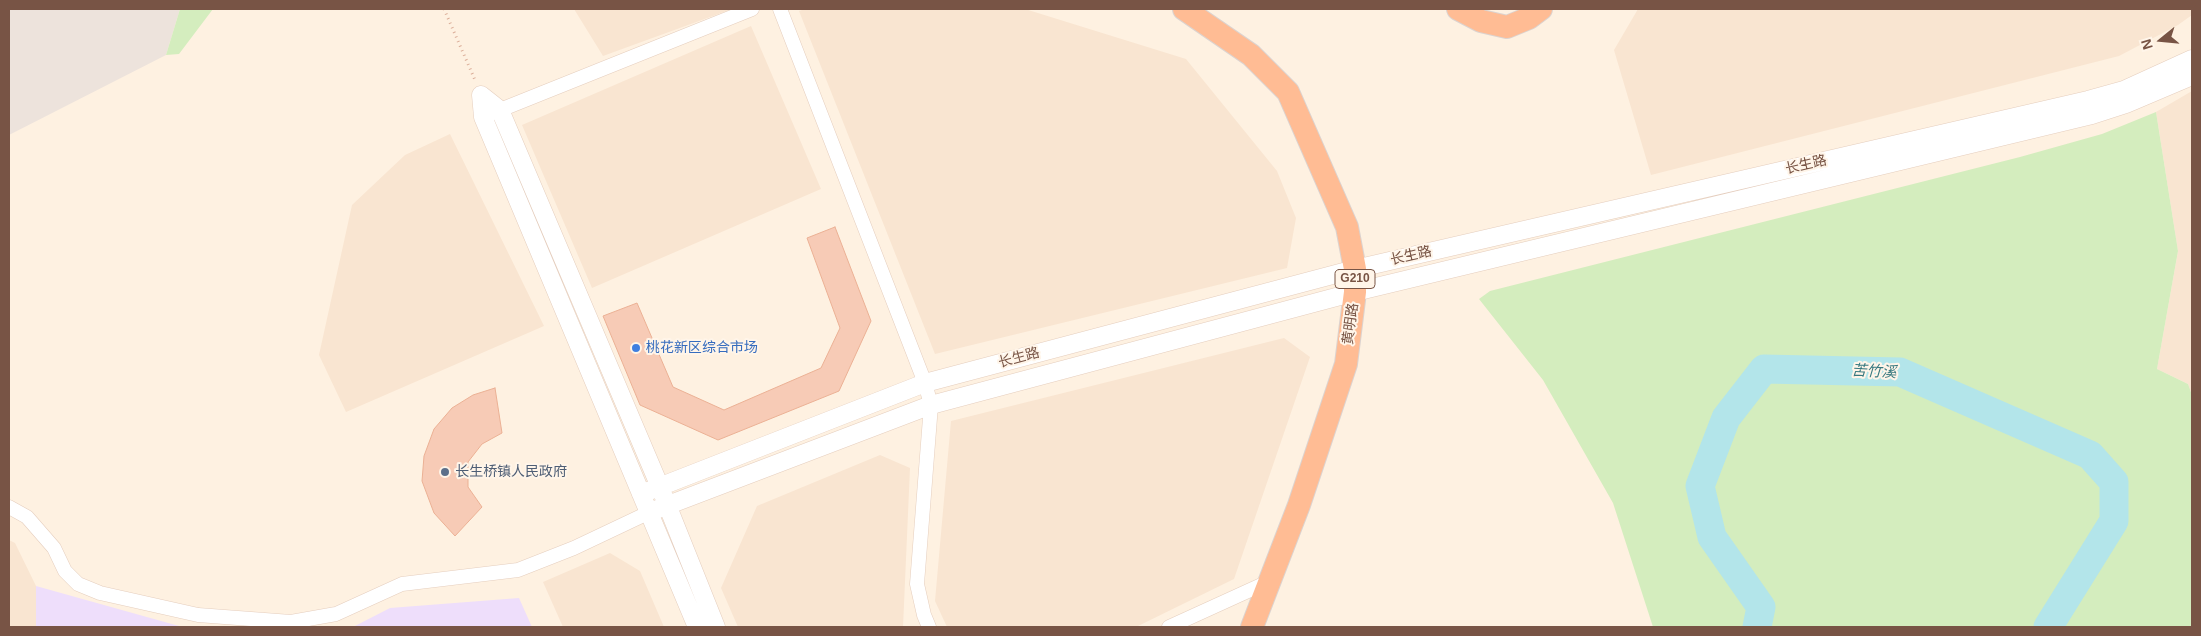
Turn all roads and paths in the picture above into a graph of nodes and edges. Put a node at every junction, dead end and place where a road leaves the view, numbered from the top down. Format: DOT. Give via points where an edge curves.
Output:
graph roads {
  1 [pos="444,9"];
  2 [pos="752,9"];
  3 [pos="780,9"];
  4 [pos="1184,9"];
  5 [pos="1458,9"];
  6 [pos="1541,9"];
  7 [pos="2192,59"];
  8 [pos="2192,76"];
  9 [pos="481,95"];
  10 [pos="500,110"];
  11 [pos="483,117"];
  12 [pos="1355,269"];
  13 [pos="1355,292"];
  14 [pos="925,383"];
  15 [pos="931,405"];
  16 [pos="660,487"];
  17 [pos="641,494"];
  18 [pos="668,506"];
  19 [pos="9,507"];
  20 [pos="650,512"];
  21 [pos="1267,589"];
  22 [pos="697,627"];
  23 [pos="716,627"];
  24 [pos="929,627"];
  25 [pos="1169,627"];
  26 [pos="1252,627"];
  1 -- 9 [label="path"];
  2 -- 10 [label="street"];
  3 -- 14 [label="street"];
  4 -- 12 [label="highway, 黄明路 / G210" via="1251,55 1288,92 1347,227"];
  5 -- 6 [label="highway" via="1481,21 1507,27"];
  7 -- 12 [label="street, 长生路" via="2124,90 2088,100"];
  8 -- 13 [label="street, 长生路" via="2092,115"];
  9 -- 10 [label="street"];
  9 -- 11 [label="street"];
  10 -- 11 [label="street"];
  10 -- 16 [label="street"];
  11 -- 17 [label="street"];
  12 -- 13 [label="highway, 黄明路 / G210"];
  12 -- 14 [label="street, 长生路"];
  13 -- 15 [label="street, 长生路"];
  13 -- 21 [label="highway, 黄明路 / G210" via="1346,364"];
  14 -- 15 [label="street"];
  14 -- 16 [label="street, 长生路"];
  15 -- 18 [label="street, 长生路"];
  15 -- 24 [label="street" via="917,584"];
  16 -- 17 [label="street, 长生路"];
  16 -- 18 [label="street"];
  17 -- 20 [label="street"];
  18 -- 20 [label="street, 长生路"];
  18 -- 23 [label="street"];
  19 -- 20 [label="street" via="27,517 54,548 65,571 78,584 100,593 198,615 291,622 336,614 402,584 518,570"];
  20 -- 22 [label="street"];
  21 -- 25 [label="street"];
  21 -- 26 [label="highway, 黄明路 / G210"];
}
